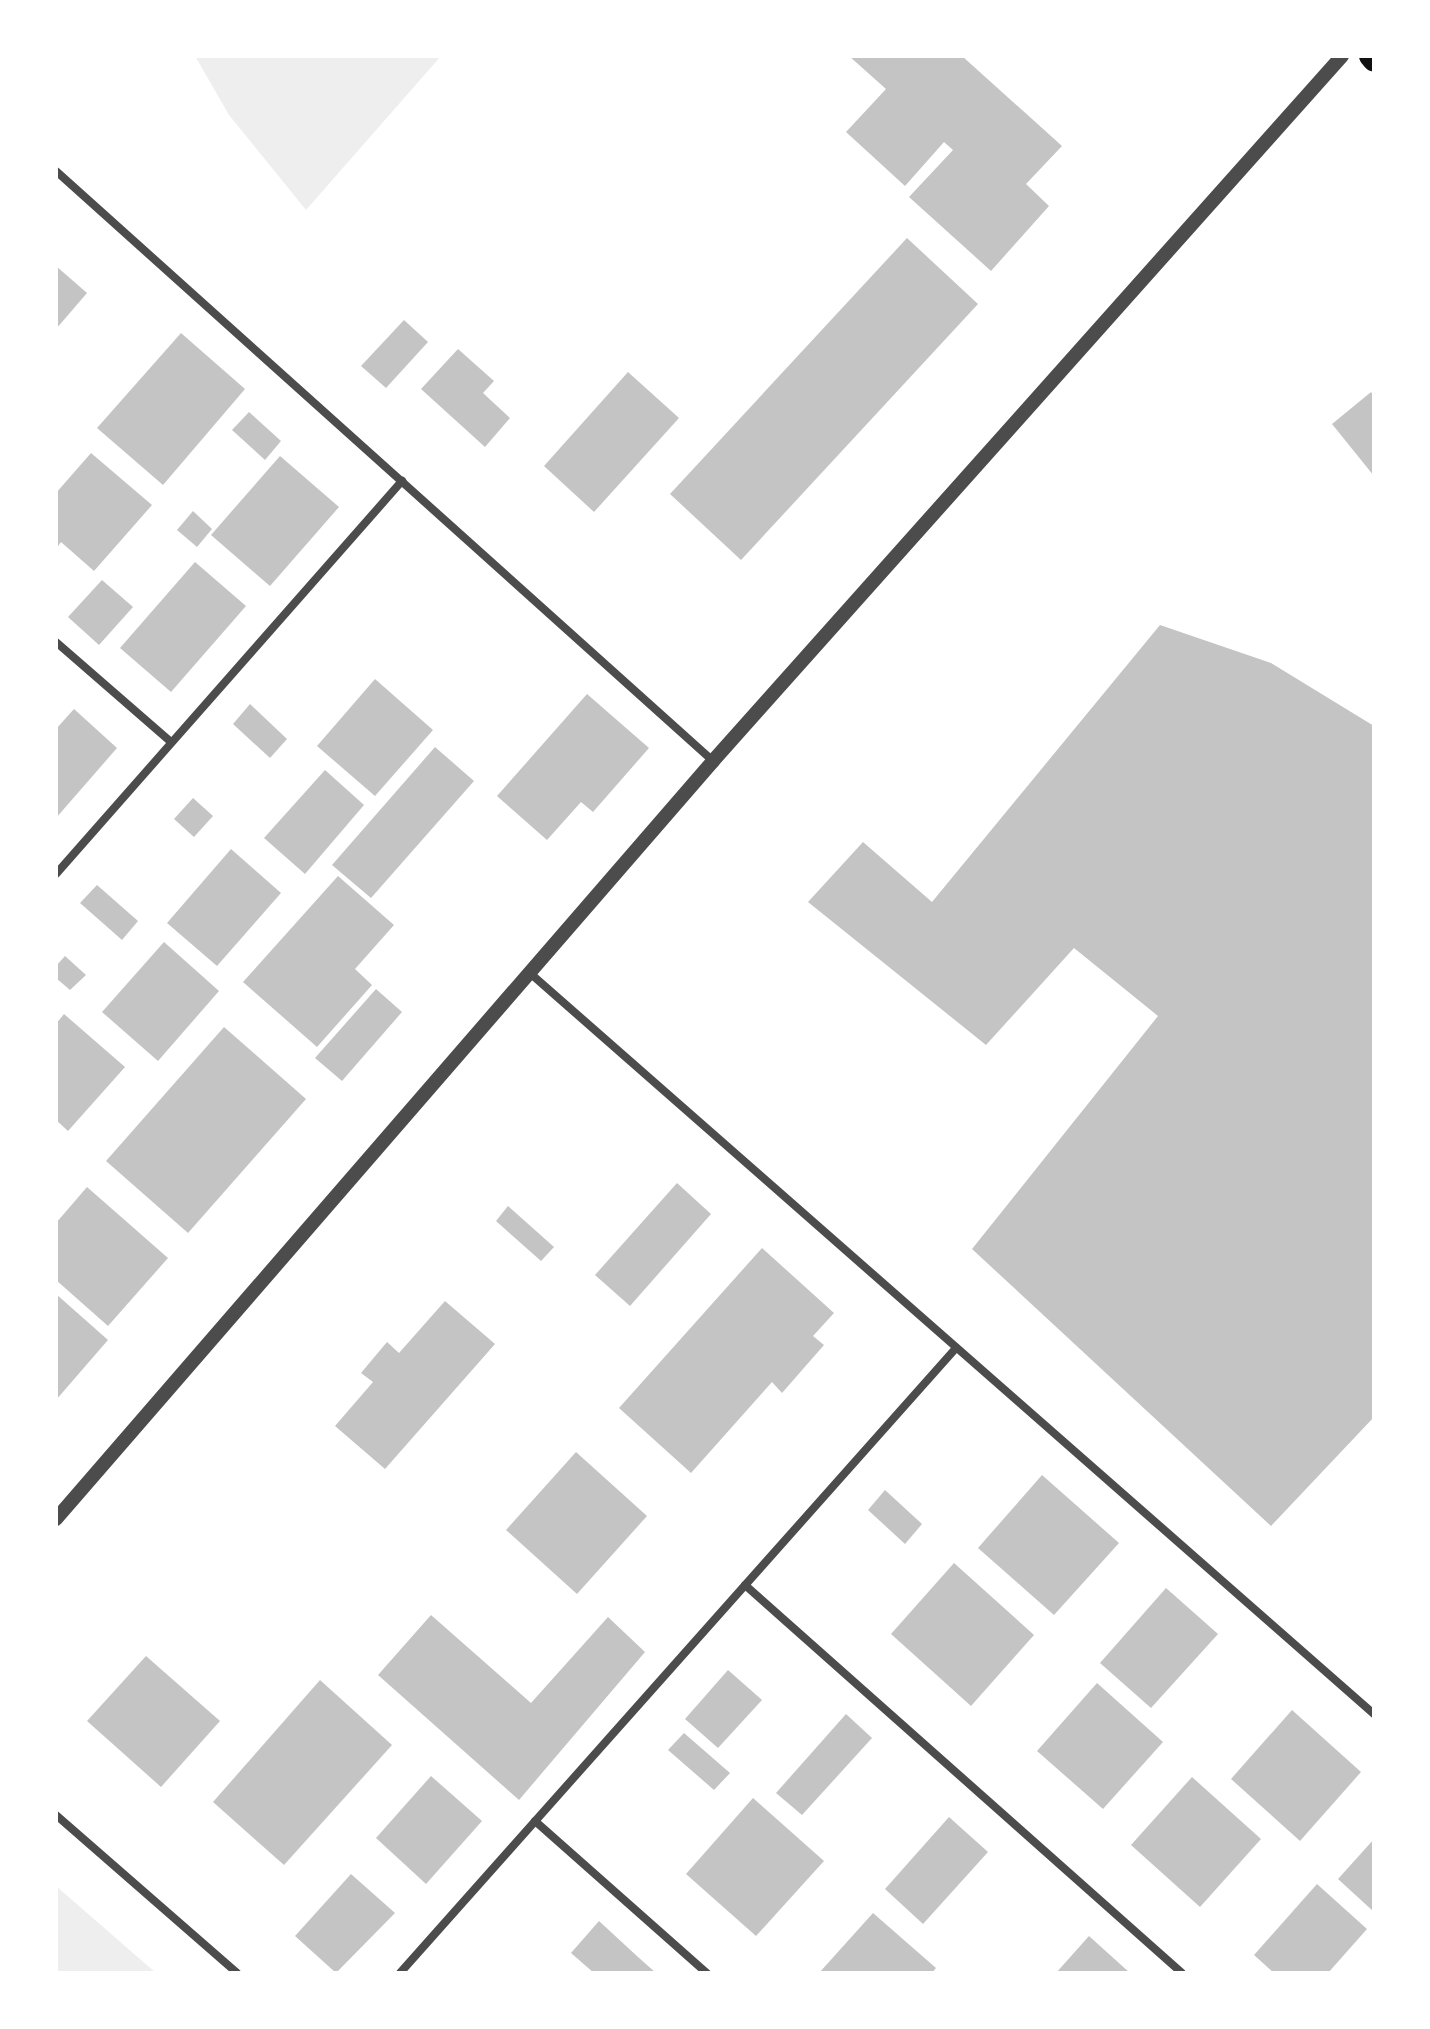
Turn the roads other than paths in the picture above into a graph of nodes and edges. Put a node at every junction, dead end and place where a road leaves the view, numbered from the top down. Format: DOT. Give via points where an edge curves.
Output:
graph roads {
  1 [pos="1342,56"];
  2 [pos="1370,56"];
  3 [pos="1374,61"];
  4 [pos="56,171"];
  5 [pos="402,481"];
  6 [pos="56,642"];
  7 [pos="171,742"];
  8 [pos="713,761"];
  9 [pos="56,874"];
  10 [pos="531,974"];
  11 [pos="956,1348"];
  12 [pos="56,1519"];
  13 [pos="745,1585"];
  14 [pos="1374,1714"];
  15 [pos="56,1815"];
  16 [pos="535,1821"];
  17 [pos="237,1973"];
  18 [pos="400,1973"];
  19 [pos="707,1973"];
  20 [pos="1182,1973"];
  1 -- 8 [label="street"];
  2 -- 3 [label="highway"];
  4 -- 5 [label="street"];
  5 -- 7 [label="street"];
  5 -- 8 [label="street"];
  6 -- 7 [label="street"];
  7 -- 9 [label="street"];
  8 -- 10 [label="street"];
  10 -- 11 [label="street"];
  10 -- 12 [label="street"];
  11 -- 13 [label="street"];
  11 -- 14 [label="street"];
  13 -- 16 [label="street"];
  13 -- 20 [label="street"];
  15 -- 17 [label="street"];
  16 -- 18 [label="street"];
  16 -- 19 [label="street"];
}
